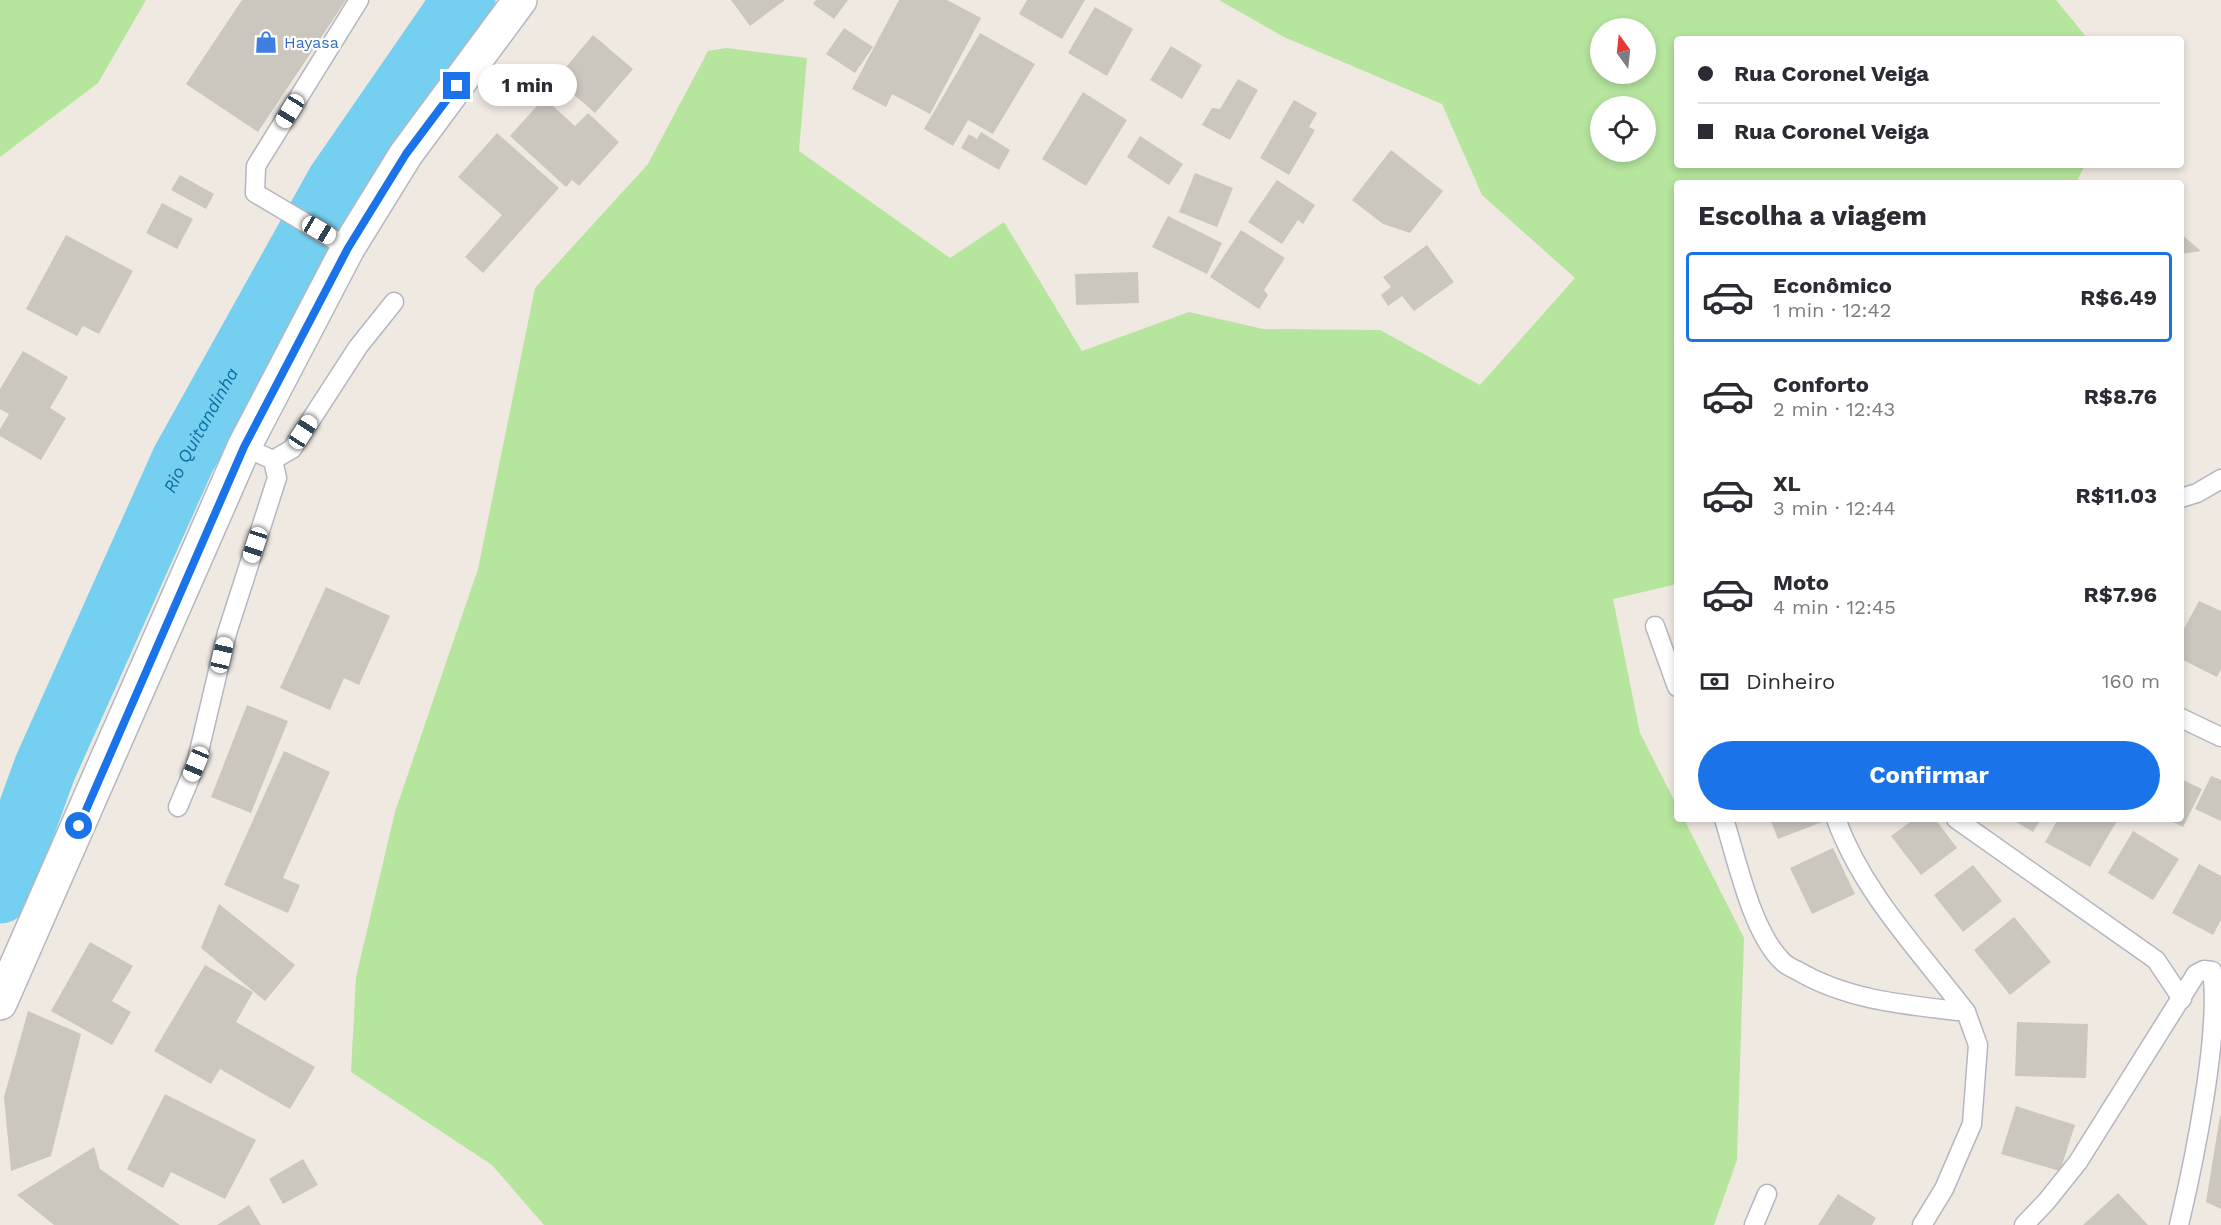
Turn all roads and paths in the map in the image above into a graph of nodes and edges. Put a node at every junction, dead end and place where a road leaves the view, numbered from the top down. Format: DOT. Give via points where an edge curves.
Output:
graph roads {
  1 [pos="359,0"];
  2 [pos="520,0"];
  3 [pos="348,248"];
  4 [pos="394,302"];
  5 [pos="258,453"];
  6 [pos="2221,479"];
  7 [pos="2184,497"];
  8 [pos="1655,626"];
  9 [pos="1674,679"];
  10 [pos="2184,718"];
  11 [pos="2221,736"];
  12 [pos="178,807"];
  13 [pos="1725,822"];
  14 [pos="1837,822"];
  15 [pos="1960,822"];
  16 [pos="2182,999"];
  17 [pos="0,1003"];
  18 [pos="1966,1012"];
  19 [pos="1767,1194"];
  20 [pos="1754,1225"];
  21 [pos="1922,1225"];
  22 [pos="2024,1225"];
  23 [pos="2179,1225"];
  1 -- 3 [label="lane" via="256,166 255,193"];
  2 -- 3 [label="main road" via="406,154"];
  3 -- 5 [label="main road"];
  4 -- 5 [label="lane" via="358,347 292,449"];
  5 -- 12 [label="lane" via="277,478 227,633 196,764"];
  5 -- 17 [label="main road"];
  6 -- 7 [label="lane"];
  8 -- 9 [label="lane"];
  10 -- 11 [label="lane"];
  13 -- 18 [label="lane" via="1752,908 1783,962 1814,980 1866,998"];
  14 -- 18 [label="lane" via="1846,846 1885,910"];
  15 -- 16 [label="lane" via="2156,960"];
  16 -- 22 [label="lane" via="2078,1162"];
  16 -- 23 [label="lane" via="2196,974 2212,971 2218,993 2217,1049"];
  18 -- 21 [label="lane" via="1978,1045 1972,1124 1944,1189"];
  19 -- 20 [label="lane"];
}
